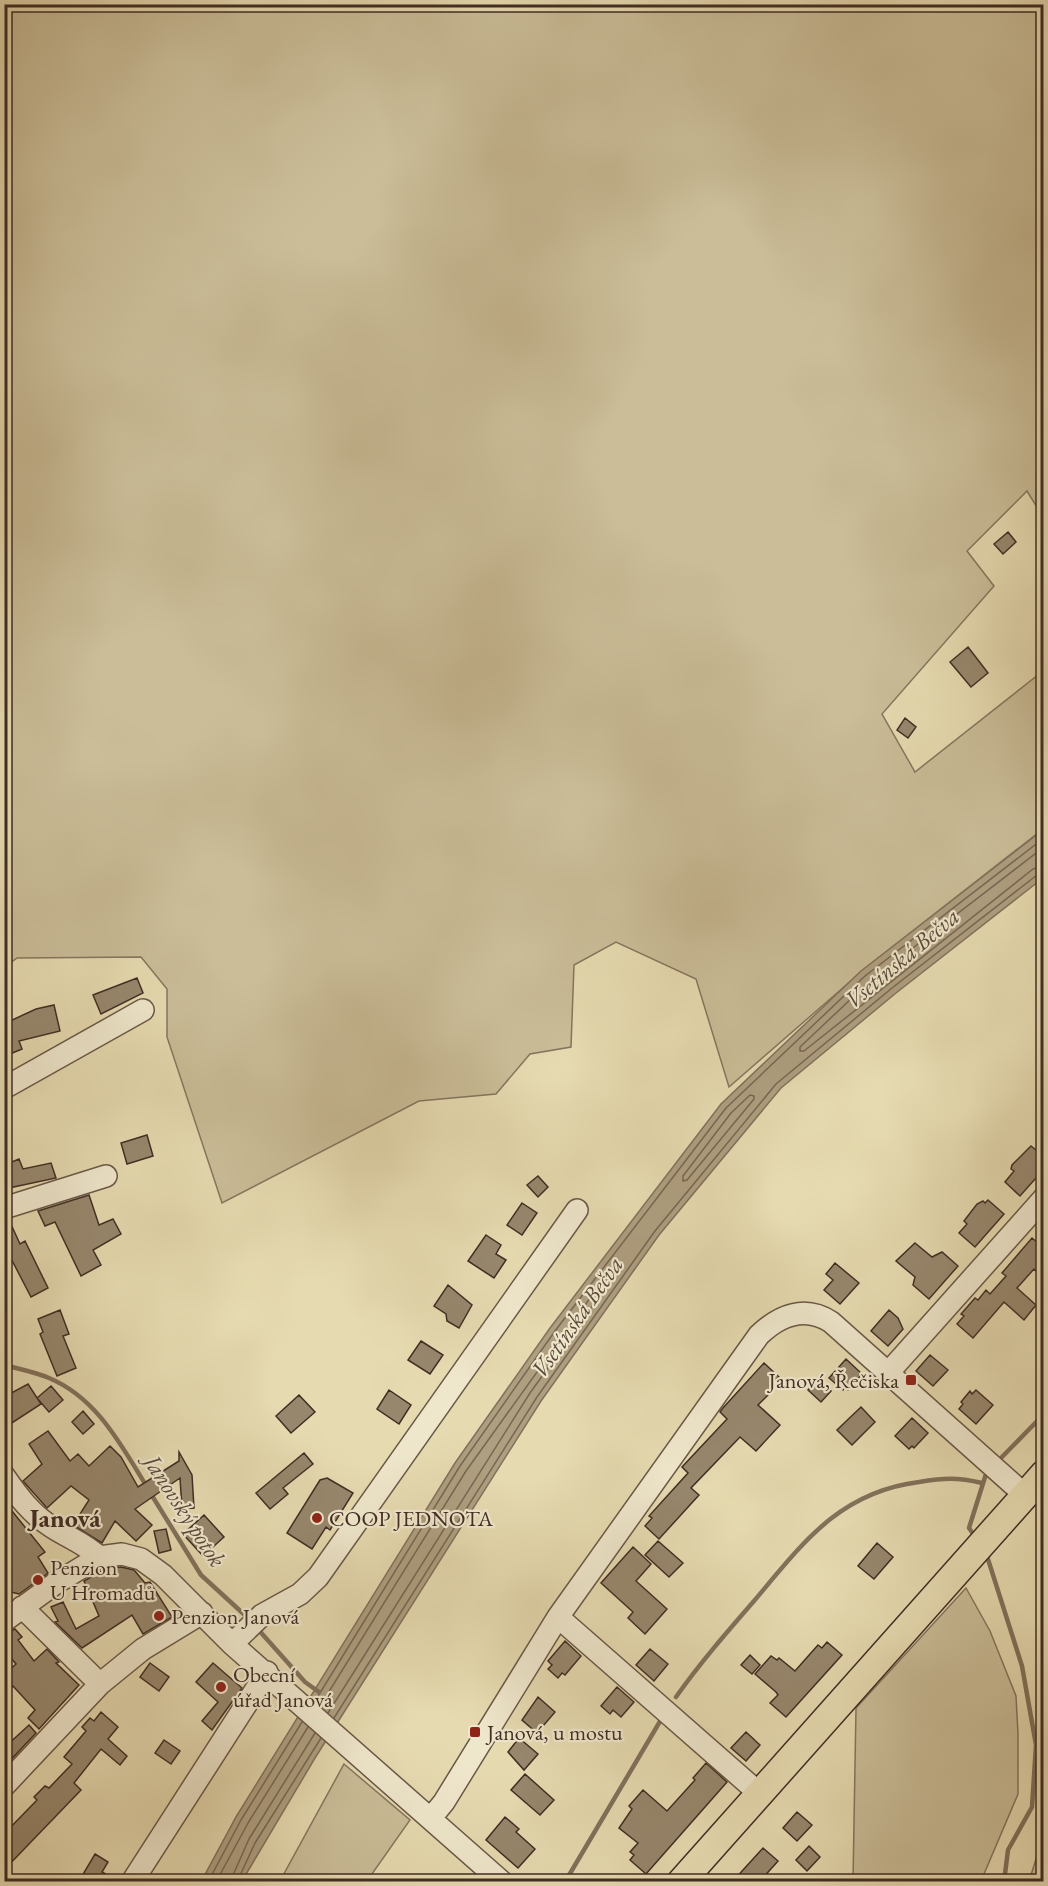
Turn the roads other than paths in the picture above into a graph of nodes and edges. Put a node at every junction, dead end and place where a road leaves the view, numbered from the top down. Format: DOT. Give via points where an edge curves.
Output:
graph roads {
  1 [pos="143,1010"];
  2 [pos="4,1088"];
  3 [pos="106,1176"];
  4 [pos="1044,1198"];
  5 [pos="4,1208"];
  6 [pos="577,1210"];
  7 [pos="888,1373"];
  8 [pos="1044,1474"];
  9 [pos="4,1476"];
  10 [pos="1025,1495"];
  11 [pos="99,1557"];
  12 [pos="22,1607"];
  13 [pos="202,1613"];
  14 [pos="558,1617"];
  15 [pos="4,1621"];
  16 [pos="239,1637"];
  17 [pos="271,1676"];
  18 [pos="100,1684"];
  19 [pos="4,1786"];
  20 [pos="760,1794"];
  21 [pos="426,1814"];
  22 [pos="132,1881"];
  23 [pos="502,1881"];
  24 [pos="681,1881"];
  1 -- 2 [label="street"];
  3 -- 5 [label="street"];
  4 -- 7 [label="street"];
  6 -- 16 [label="street" via="318,1577 300,1594 262,1615"];
  7 -- 10 [label="street"];
  7 -- 14 [label="street" via="822,1316 798,1313 768,1326"];
  8 -- 10 [label="main road"];
  9 -- 11 [label="street" via="37,1517"];
  10 -- 20 [label="main road"];
  11 -- 12 [label="street"];
  11 -- 13 [label="street" via="122,1554 141,1559"];
  12 -- 15 [label="street"];
  12 -- 18 [label="street"];
  13 -- 16 [label="street"];
  13 -- 18 [label="street" via="143,1649"];
  14 -- 20 [label="street"];
  14 -- 21 [label="street" via="444,1802"];
  16 -- 17 [label="street"];
  17 -- 21 [label="street"];
  17 -- 22 [label="street"];
  18 -- 19 [label="street"];
  20 -- 24 [label="main road"];
  21 -- 23 [label="street"];
}
